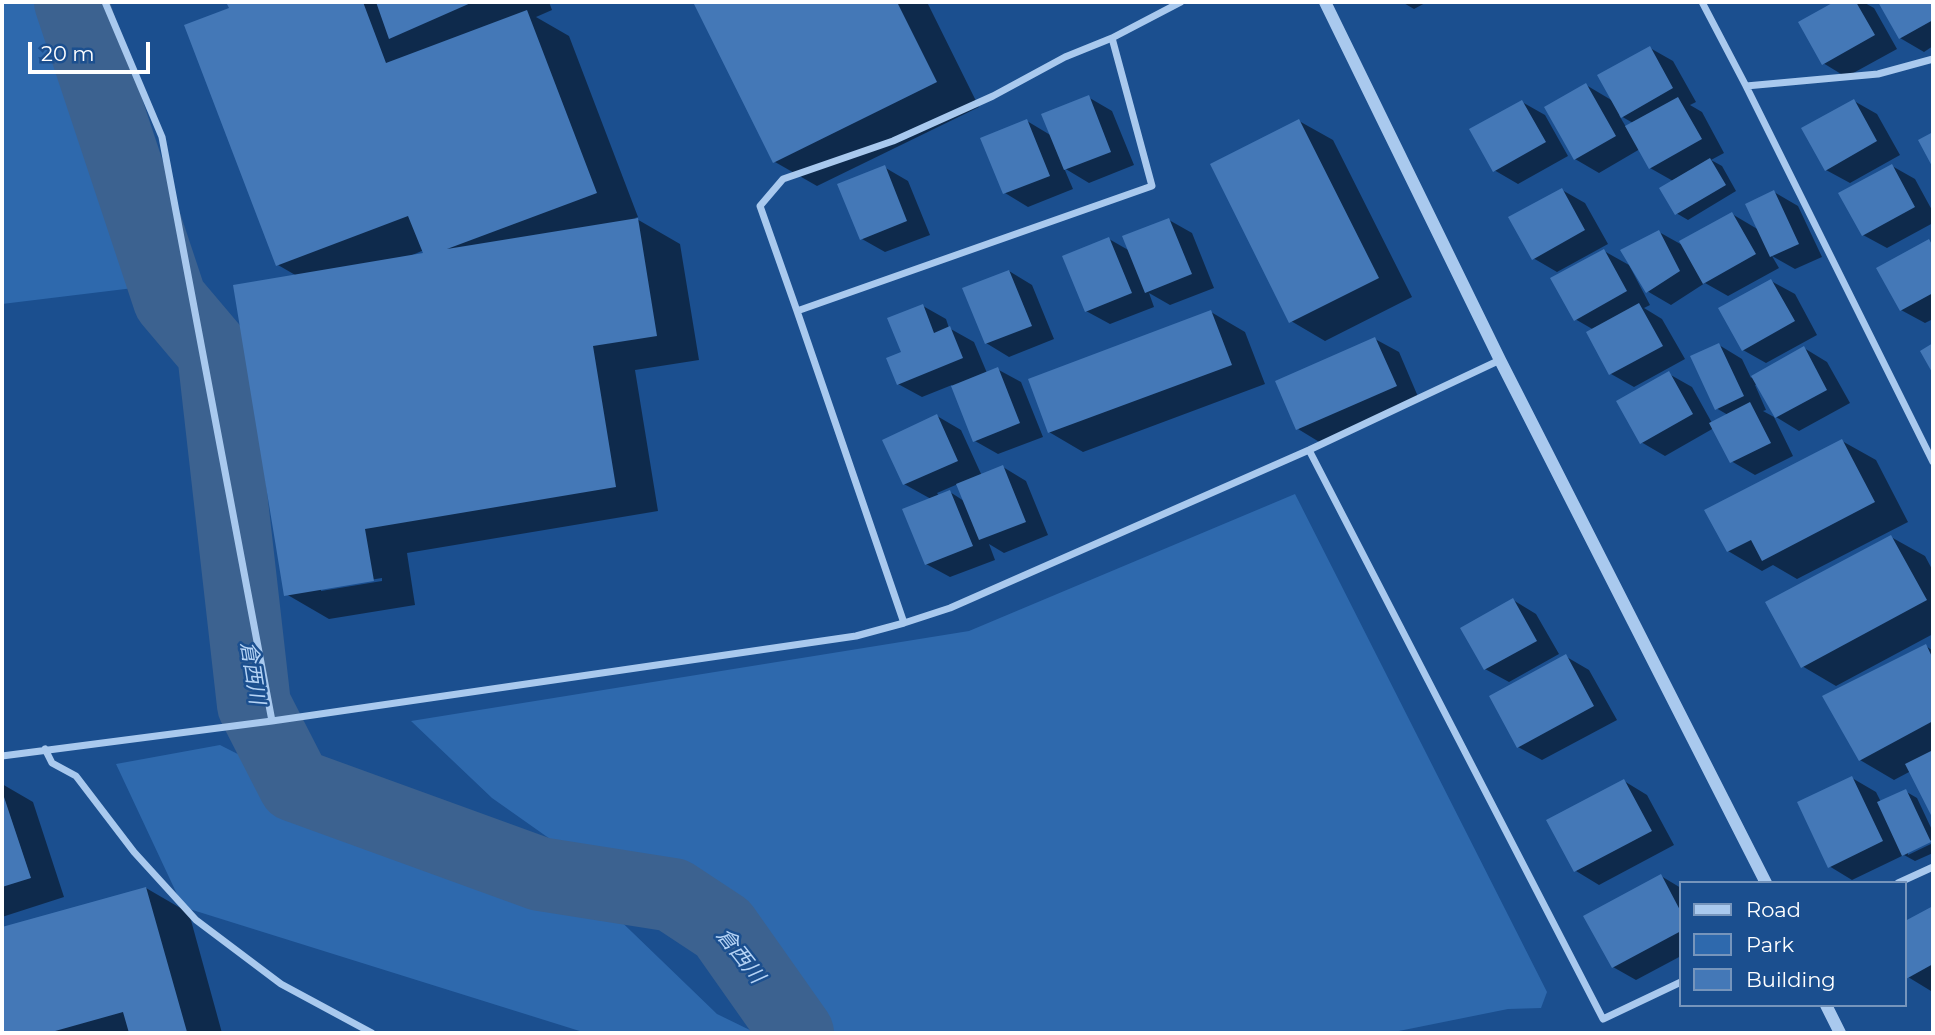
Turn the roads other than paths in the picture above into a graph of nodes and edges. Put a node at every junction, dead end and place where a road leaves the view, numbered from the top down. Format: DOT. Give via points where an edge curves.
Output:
graph roads {
  1 [pos="105,2"];
  2 [pos="1181,2"];
  3 [pos="1325,2"];
  4 [pos="1702,2"];
  5 [pos="1112,38"];
  6 [pos="1933,59"];
  7 [pos="1746,86"];
  8 [pos="797,311"];
  9 [pos="1500,360"];
  10 [pos="1308,450"];
  11 [pos="1933,462"];
  12 [pos="904,623"];
  13 [pos="272,721"];
  14 [pos="45,749"];
  15 [pos="2,756"];
  16 [pos="1933,867"];
  17 [pos="1765,881"];
  18 [pos="1902,881"];
  19 [pos="1680,982"];
  20 [pos="1827,1007"];
  21 [pos="372,1033"];
  22 [pos="1840,1033"];
  1 -- 13 [label="street" via="162,137"];
  2 -- 5 [label="street"];
  3 -- 9 [label="street"];
  4 -- 7 [label="street"];
  5 -- 8 [label="street" via="893,141 783,178 760,206"];
  5 -- 8 [label="street" via="1152,186"];
  6 -- 7 [label="street" via="1878,74"];
  7 -- 11 [label="street"];
  8 -- 12 [label="street"];
  9 -- 10 [label="street"];
  9 -- 17 [label="street"];
  10 -- 12 [label="street" via="950,608"];
  10 -- 19 [label="street" via="1603,1019"];
  12 -- 13 [label="street" via="842,638"];
  13 -- 14 [label="street"];
  14 -- 15 [label="street"];
  14 -- 21 [label="street" via="52,763 76,776 134,852 196,920 281,984"];
  16 -- 18 [label="street"];
  20 -- 22 [label="street"];
}
